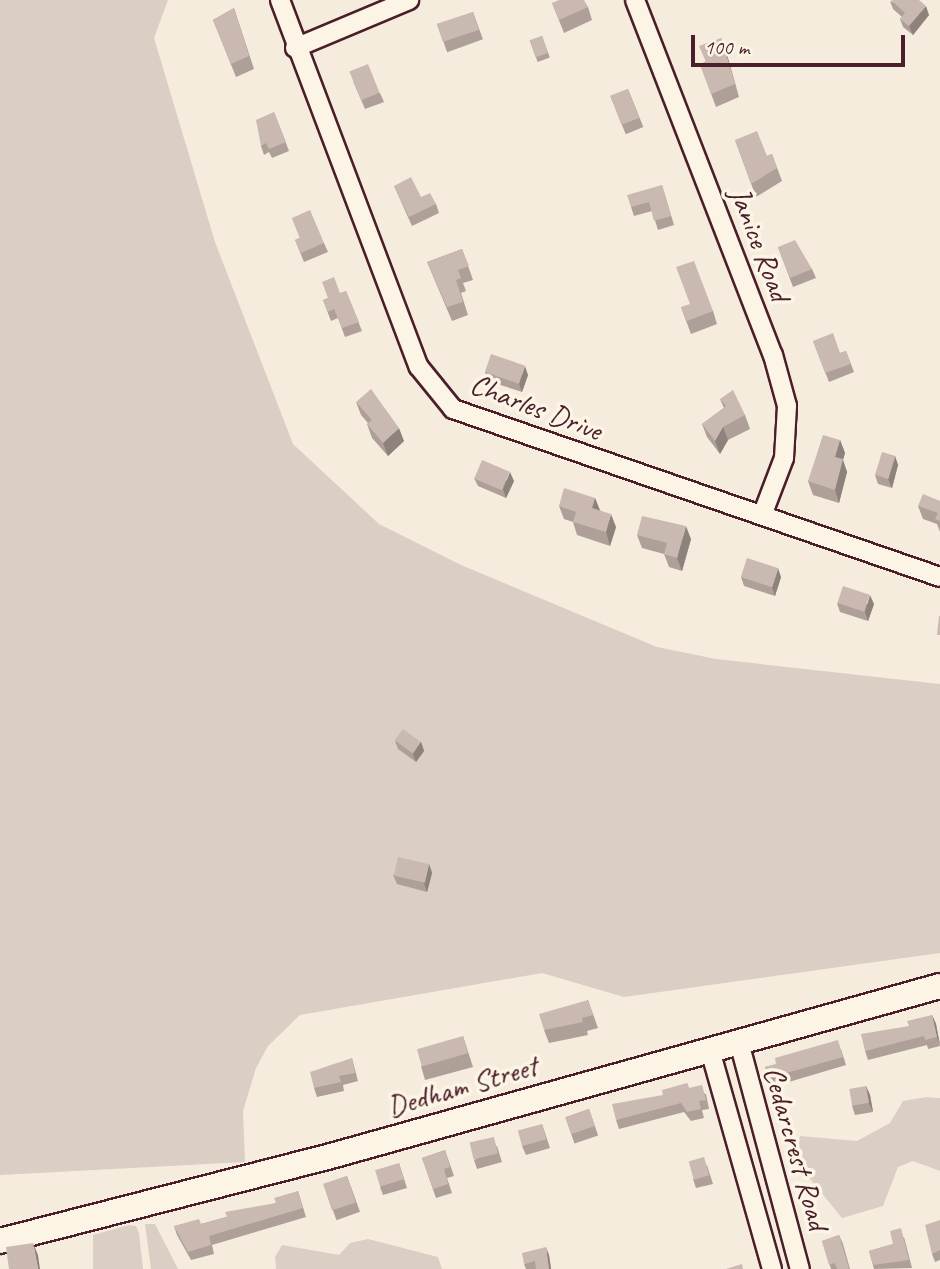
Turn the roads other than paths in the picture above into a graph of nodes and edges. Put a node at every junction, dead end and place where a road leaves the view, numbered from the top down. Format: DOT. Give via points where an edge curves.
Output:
graph roads {
  1 [pos="280,0"];
  2 [pos="409,0"];
  3 [pos="635,0"];
  4 [pos="295,48"];
  5 [pos="763,513"];
  6 [pos="940,578"];
  7 [pos="940,986"];
  8 [pos="739,1042"];
  9 [pos="710,1050"];
  10 [pos="0,1241"];
  11 [pos="772,1269"];
  12 [pos="800,1269"];
  1 -- 4 [label="street, Charles Drive"];
  2 -- 4 [label="street"];
  3 -- 5 [label="street, Janice Road" via="773,355 788,406 784,458"];
  4 -- 5 [label="street, Charles Drive" via="419,368 453,409"];
  5 -- 6 [label="street, Charles Drive"];
  7 -- 8 [label="main road, Dedham Street"];
  8 -- 9 [label="main road, Dedham Street"];
  8 -- 12 [label="street, Cedarcrest Road"];
  9 -- 10 [label="main road, Dedham Street" via="331,1156"];
  9 -- 11 [label="street, Cedarcrest Road"];
}
